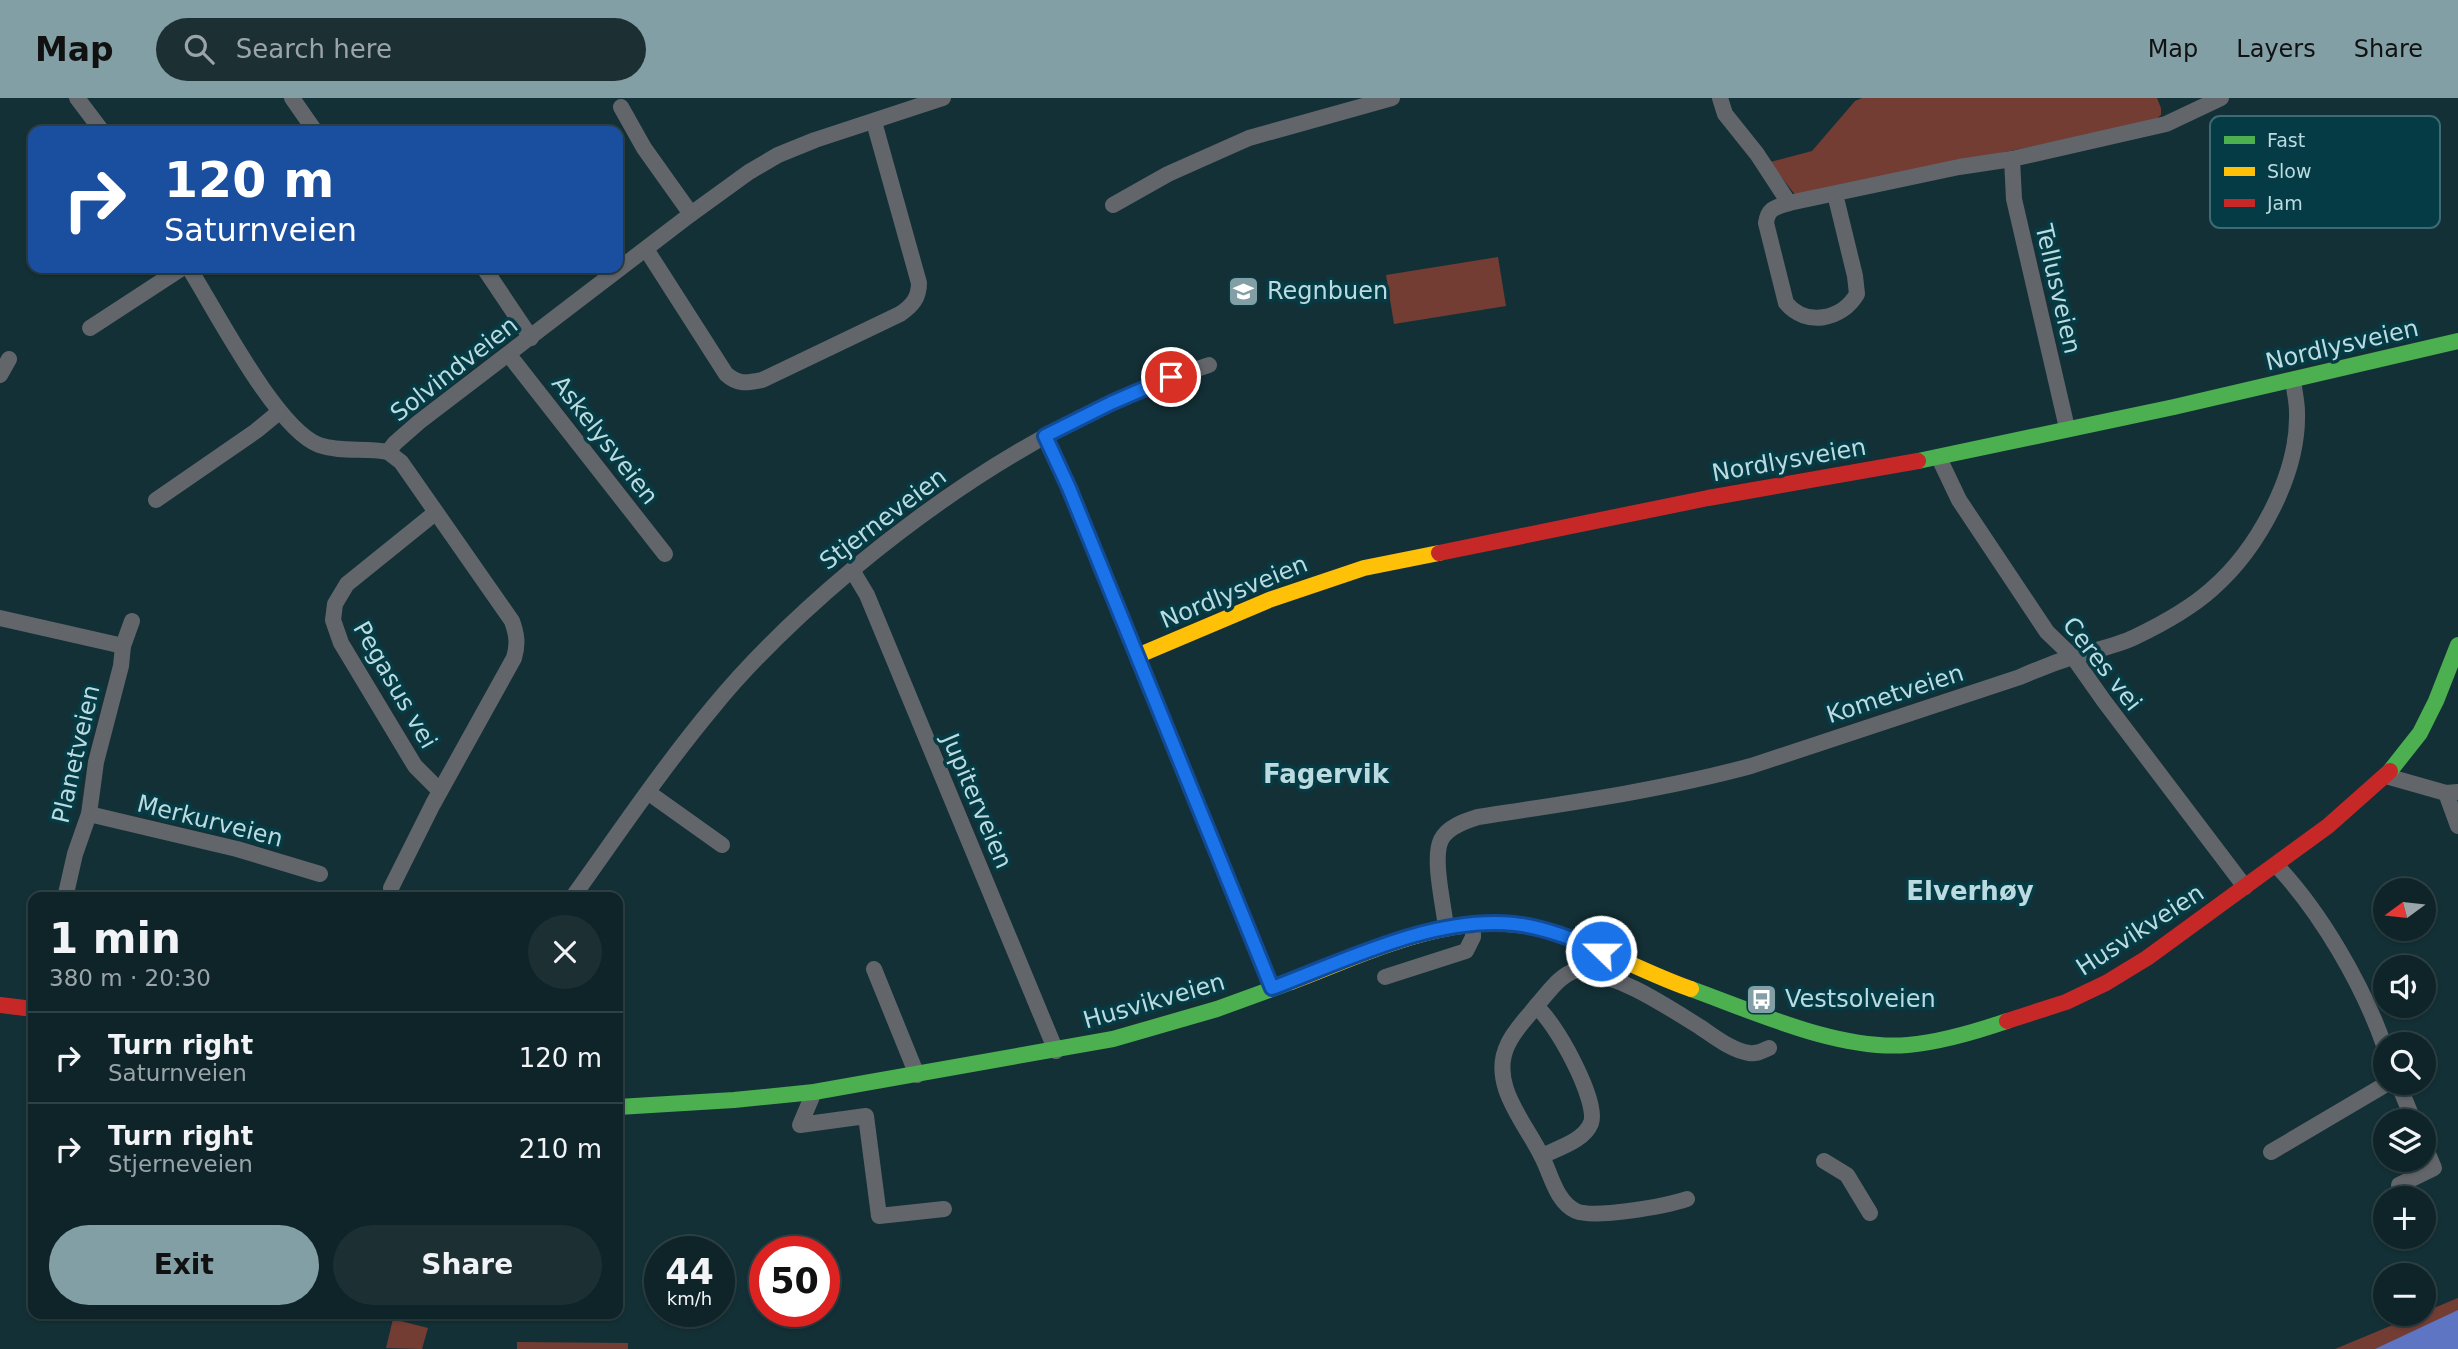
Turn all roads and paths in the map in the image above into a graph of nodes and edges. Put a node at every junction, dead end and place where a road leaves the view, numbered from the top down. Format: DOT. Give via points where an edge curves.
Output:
graph roads {
  1 [pos="77,98"];
  2 [pos="943,98"];
  3 [pos="1392,98"];
  4 [pos="1720,98"];
  5 [pos="2221,98"];
  6 [pos="297,100"];
  7 [pos="1328,106"];
  8 [pos="621,107"];
  9 [pos="874,122"];
  10 [pos="98,126"];
  11 [pos="312,126"];
  12 [pos="2012,159"];
  13 [pos="1835,194"];
  14 [pos="1789,203"];
  15 [pos="1113,205"];
  16 [pos="691,214"];
  17 [pos="646,249"];
  18 [pos="623,267"];
  19 [pos="174,273"];
  20 [pos="192,273"];
  21 [pos="487,273"];
  22 [pos="615,273"];
  23 [pos="90,328"];
  24 [pos="531,338"];
  25 [pos="2458,341"];
  26 [pos="509,355"];
  27 [pos="9,359"];
  28 [pos="1209,365"];
  29 [pos="0,376"];
  30 [pos="2292,380"];
  31 [pos="279,412"];
  32 [pos="2067,428"];
  33 [pos="1045,436"];
  34 [pos="388,452"];
  35 [pos="1939,458"];
  36 [pos="156,500"];
  37 [pos="435,513"];
  38 [pos="665,554"];
  39 [pos="852,570"];
  40 [pos="0,618"];
  41 [pos="132,621"];
  42 [pos="2458,645"];
  43 [pos="123,646"];
  44 [pos="1137,656"];
  45 [pos="2073,657"];
  46 [pos="2386,776"];
  47 [pos="440,791"];
  48 [pos="649,793"];
  49 [pos="2452,793"];
  50 [pos="89,814"];
  51 [pos="2458,827"];
  52 [pos="722,845"];
  53 [pos="2276,865"];
  54 [pos="320,874"];
  55 [pos="2245,887"];
  56 [pos="391,888"];
  57 [pos="66,892"];
  58 [pos="576,892"];
  59 [pos="1474,924"];
  60 [pos="1446,928"];
  61 [pos="874,970"];
  62 [pos="1385,977"];
  63 [pos="1272,988"];
  64 [pos="0,1005"];
  65 [pos="1536,1007"];
  66 [pos="28,1008"];
  67 [pos="2379,1032"];
  68 [pos="1769,1048"];
  69 [pos="1056,1051"];
  70 [pos="917,1075"];
  71 [pos="814,1092"];
  72 [pos="2373,1092"];
  73 [pos="623,1107"];
  74 [pos="2271,1152"];
  75 [pos="1542,1156"];
  76 [pos="1824,1161"];
  77 [pos="2426,1172"];
  78 [pos="2399,1185"];
  79 [pos="1687,1199"];
  80 [pos="944,1209"];
  81 [pos="1870,1213"];
  1 -- 10 [label="street"];
  2 -- 9 [label="street, Solvindveien"];
  3 -- 7 [label="street"];
  4 -- 14 [label="street" via="1724,114"];
  5 -- 12 [label="street" via="2166,124"];
  6 -- 11 [label="street"];
  7 -- 15 [label="street" via="1216,151"];
  8 -- 16 [label="street"];
  9 -- 16 [label="street, Solvindveien" via="778,155"];
  9 -- 17 [label="street" via="919,283 911,307 900,314 762,380 734,381"];
  12 -- 13 [label="street"];
  12 -- 32 [label="street, Tellusveien" via="2014,199"];
  13 -- 14 [label="street"];
  13 -- 14 [label="street" via="1857,289 1854,299 1832,317 1810,318 1786,303 1766,223 1772,209"];
  16 -- 17 [label="street, Solvindveien"];
  17 -- 18 [label="street, Solvindveien"];
  19 -- 23 [label="street"];
  20 -- 31 [label="street, Solvindveien"];
  21 -- 24 [label="street"];
  22 -- 24 [label="street, Solvindveien"];
  24 -- 26 [label="street, Solvindveien"];
  25 -- 30 [label="main road, Nordlysveien"];
  26 -- 34 [label="street, Solvindveien" via="419,422"];
  26 -- 38 [label="street, Askelysveien"];
  27 -- 29 [label="street"];
  28 -- 33 [label="street, Stjerneveien" via="1171,377"];
  30 -- 32 [label="main road, Nordlysveien"];
  30 -- 45 [label="street, Kometveien" via="2297,411 2291,456 2277,498 2249,549 2211,590 2157,625 2113,647"];
  31 -- 34 [label="street, Solvindveien" via="298,432 319,444 339,450"];
  31 -- 36 [label="street"];
  32 -- 35 [label="main road, Nordlysveien"];
  33 -- 39 [label="street, Stjerneveien" via="953,492"];
  33 -- 44 [label="street"];
  34 -- 37 [label="street, Pegasus vei" via="401,462"];
  35 -- 44 [label="main road, Nordlysveien" via="1707,498 1364,568 1269,600"];
  35 -- 45 [label="street, Ceres vei" via="1959,500 2047,632"];
  37 -- 47 [label="street, Pegasus vei" via="512,621 518,645"];
  37 -- 47 [label="street, Pegasus vei" via="347,584 335,604 333,620 341,643 415,766"];
  39 -- 48 [label="street, Stjerneveien" via="797,618 714,706"];
  39 -- 69 [label="street, Jupiterveien" via="867,595"];
  40 -- 43 [label="street"];
  41 -- 43 [label="street, Planetveien"];
  42 -- 46 [label="main road, Husvikveien" via="2420,733"];
  43 -- 50 [label="street, Planetveien"];
  44 -- 63 [label="street"];
  45 -- 55 [label="street, Ceres vei"];
  45 -- 60 [label="street, Kometveien" via="1738,769 1462,822 1445,835 1438,855"];
  46 -- 49 [label="street"];
  46 -- 53 [label="main road, Husvikveien"];
  47 -- 56 [label="street, Pegasus vei"];
  48 -- 52 [label="street"];
  48 -- 58 [label="street, Stjerneveien"];
  49 -- 51 [label="street"];
  50 -- 54 [label="street, Merkurveien"];
  50 -- 57 [label="street, Planetveien"];
  53 -- 55 [label="main road, Husvikveien"];
  53 -- 67 [label="street" via="2296,886 2342,956"];
  55 -- 59 [label="main road, Husvikveien" via="2147,958 2066,1002 1963,1036 1907,1045 1817,1035 1546,930"];
  59 -- 60 [label="main road, Husvikveien"];
  59 -- 62 [label="street" via="1466,951"];
  60 -- 63 [label="main road, Husvikveien"];
  61 -- 70 [label="street"];
  63 -- 69 [label="main road, Husvikveien" via="1145,1031"];
  64 -- 66 [label="main road"];
  65 -- 68 [label="street" via="1560,979 1577,970 1589,972 1662,1003 1734,1049 1758,1053"];
  65 -- 75 [label="street" via="1506,1045 1503,1074 1511,1102"];
  65 -- 75 [label="street" via="1550,1019 1582,1079 1592,1119 1582,1135"];
  69 -- 70 [label="main road, Husvikveien"];
  70 -- 71 [label="main road, Husvikveien"];
  71 -- 73 [label="main road, Husvikveien"];
  71 -- 80 [label="street" via="800,1125 866,1116 879,1216"];
  72 -- 74 [label="street"];
  75 -- 79 [label="street" via="1563,1200 1579,1212 1650,1208"];
  76 -- 81 [label="street" via="1847,1175"];
  77 -- 78 [label="street"];
}
